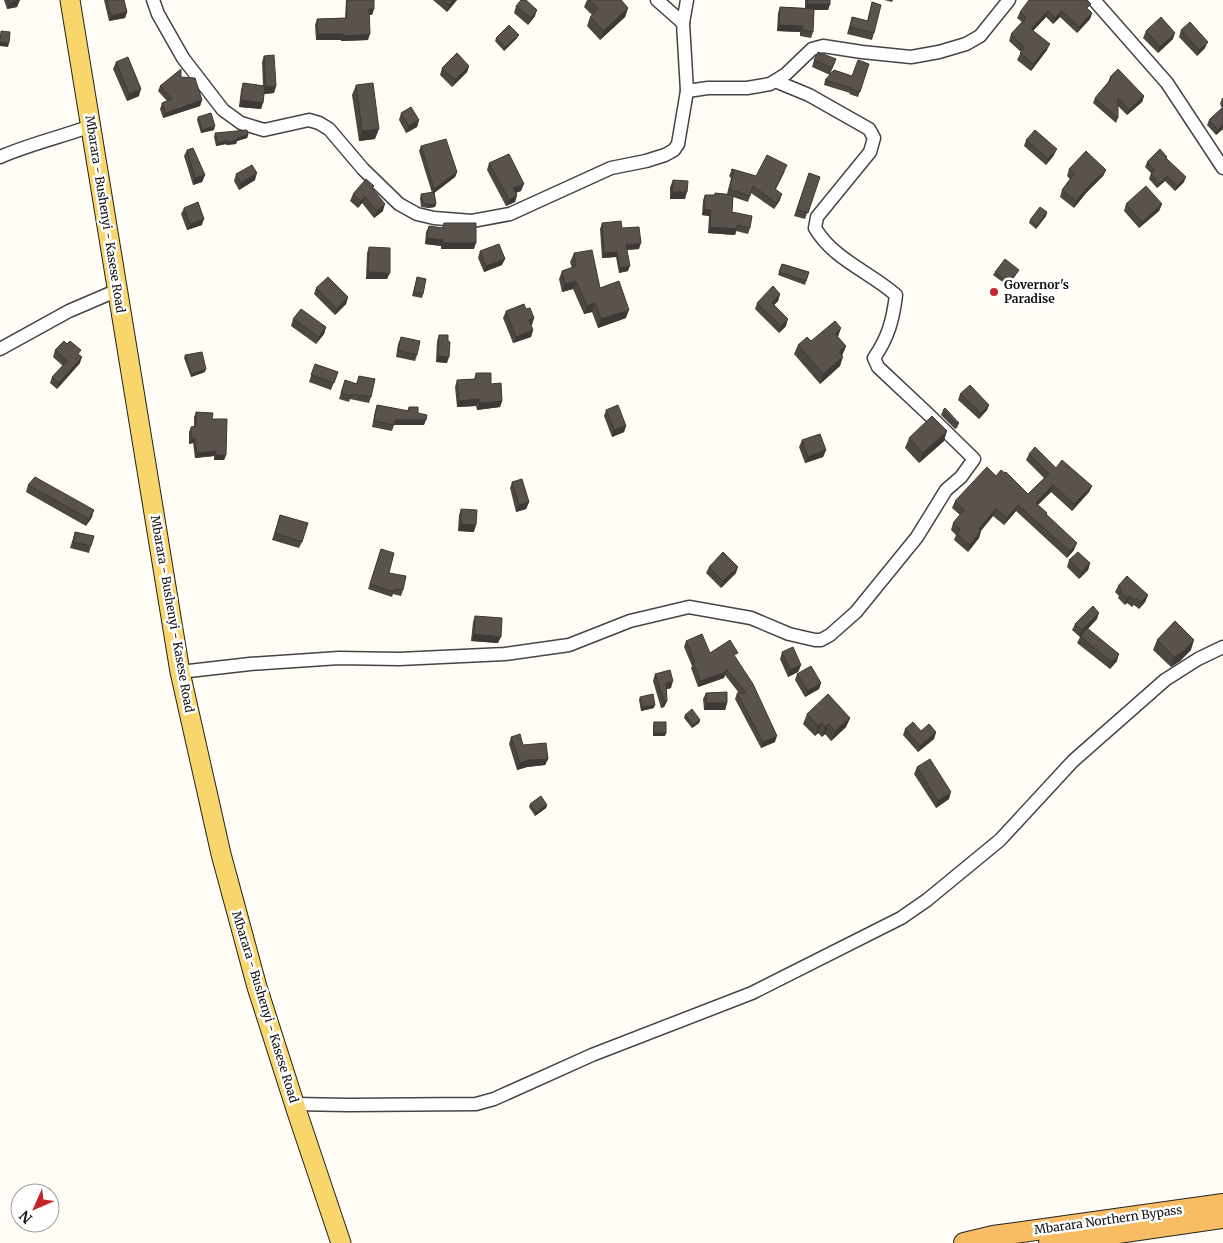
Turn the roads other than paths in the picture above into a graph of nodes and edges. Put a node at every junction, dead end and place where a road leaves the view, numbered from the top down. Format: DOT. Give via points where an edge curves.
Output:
graph roads {
  1 [pos="70,0"];
  2 [pos="153,0"];
  3 [pos="657,0"];
  4 [pos="688,0"];
  5 [pos="1009,0"];
  6 [pos="1094,0"];
  7 [pos="683,24"];
  8 [pos="775,81"];
  9 [pos="687,91"];
  10 [pos="91,126"];
  11 [pos="0,157"];
  12 [pos="1223,168"];
  13 [pos="118,290"];
  14 [pos="0,349"];
  15 [pos="1223,648"];
  16 [pos="180,672"];
  17 [pos="294,1104"];
  18 [pos="1223,1204"];
  19 [pos="1223,1218"];
  20 [pos="341,1243"];
  21 [pos="964,1243"];
  22 [pos="1049,1243"];
  1 -- 10 [label="main road, Mbarara - Bushenyi - Kasese Road"];
  2 -- 9 [label="street" via="183,58 223,110 241,123 264,130 309,120 319,123 400,204 417,214 434,218 472,221 510,214 612,168 646,161 674,150 678,144"];
  3 -- 7 [label="street"];
  4 -- 7 [label="street"];
  5 -- 8 [label="street" via="980,36 966,44 911,57 823,46 812,49"];
  6 -- 12 [label="street" via="1167,83"];
  7 -- 9 [label="street"];
  8 -- 9 [label="street" via="747,88"];
  8 -- 16 [label="street" via="809,95 870,129 874,138 870,152 817,217 815,228 822,239 857,268 896,295 894,315 884,343 874,358 878,367 974,459 946,490 917,537 856,612 821,640 788,634 751,618 689,607 630,621 569,645 505,654 339,658"];
  10 -- 11 [label="street"];
  10 -- 13 [label="main road, Mbarara - Bushenyi - Kasese Road"];
  13 -- 14 [label="street" via="69,310"];
  13 -- 16 [label="main road, Mbarara - Bushenyi - Kasese Road"];
  15 -- 17 [label="street" via="1198,659 1152,691 1073,761 1000,840 928,900 901,918 752,993 476,1104"];
  16 -- 17 [label="main road, Mbarara - Bushenyi - Kasese Road" via="221,854 257,987"];
  17 -- 20 [label="main road, Mbarara - Bushenyi - Kasese Road"];
  18 -- 21 [label="highway, Mbarara Northern Bypass" via="1013,1233"];
  19 -- 22 [label="highway, Mbarara Northern Bypass"];
}
